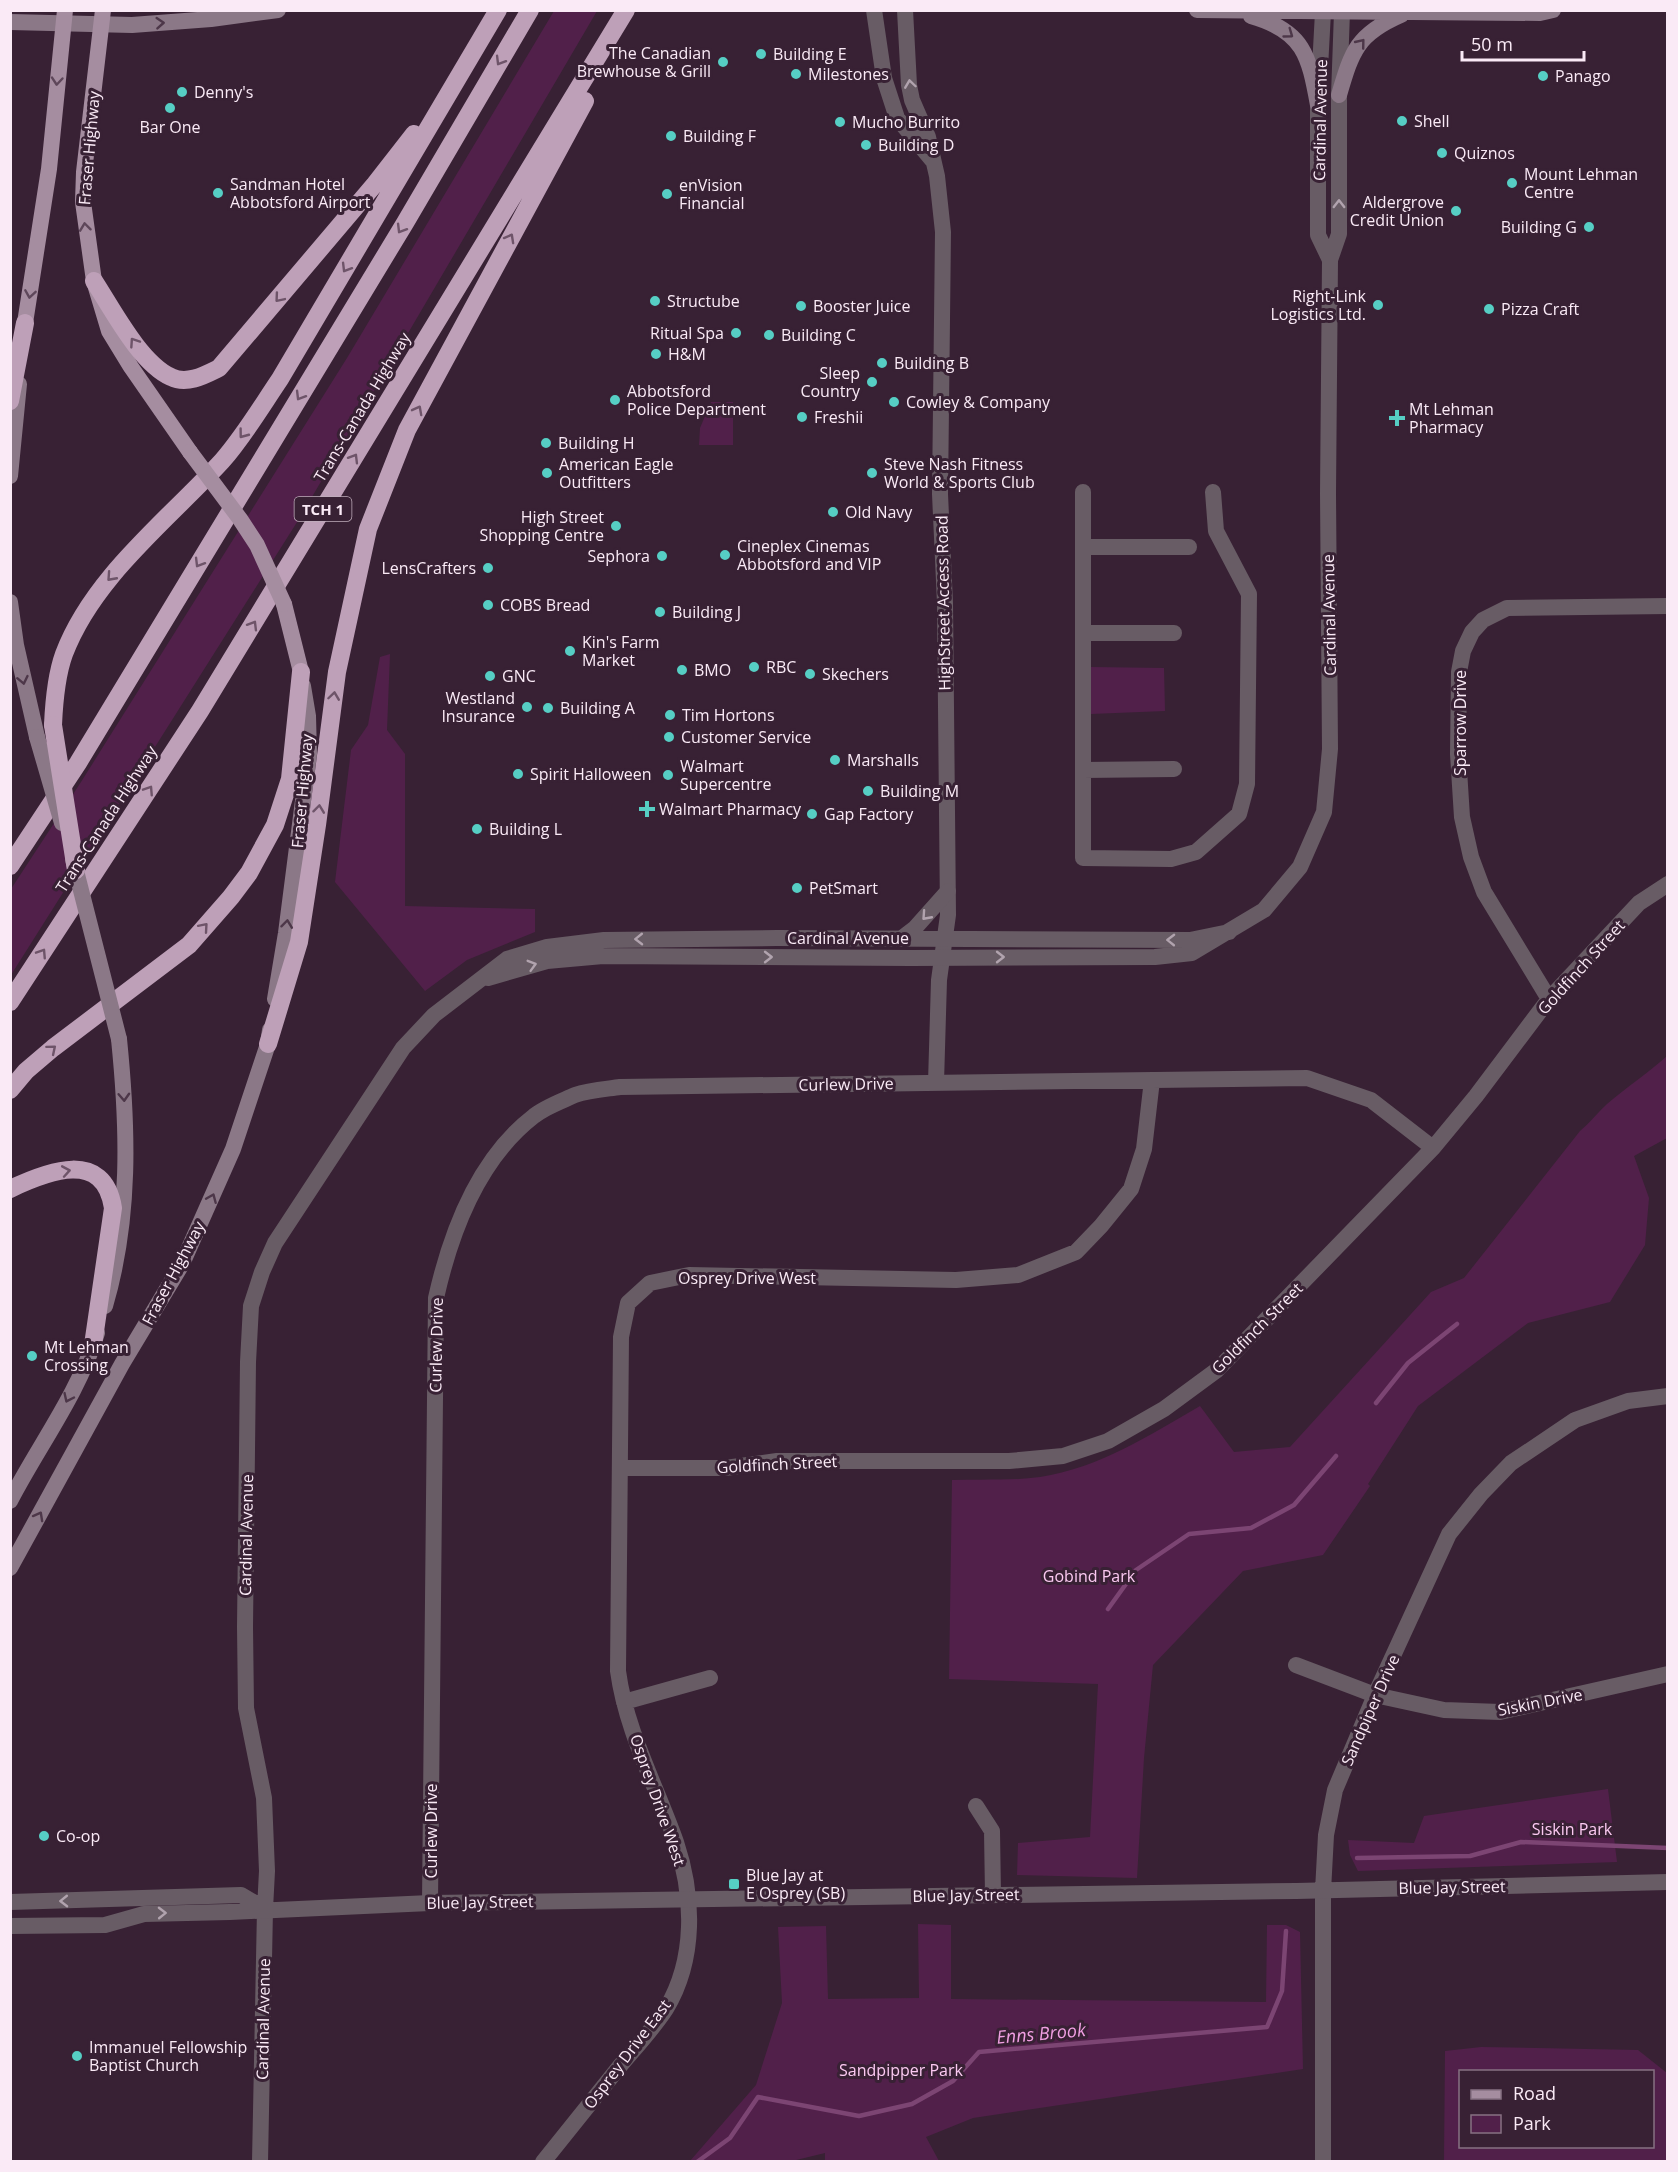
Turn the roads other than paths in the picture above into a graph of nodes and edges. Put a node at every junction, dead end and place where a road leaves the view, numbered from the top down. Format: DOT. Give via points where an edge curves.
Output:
graph roads {
  1 [pos="278,10"];
  2 [pos="498,10"];
  3 [pos="530,10"];
  4 [pos="626,10"];
  5 [pos="634,10"];
  6 [pos="874,10"];
  7 [pos="905,10"];
  8 [pos="1197,10"];
  9 [pos="1553,10"];
  10 [pos="1236,11"];
  11 [pos="1323,11"];
  12 [pos="1342,11"];
  13 [pos="1408,13"];
  14 [pos="64,17"];
  15 [pos="103,17"];
  16 [pos="10,22"];
  17 [pos="461,73"];
  18 [pos="1339,94"];
  19 [pos="1318,105"];
  20 [pos="932,160"];
  21 [pos="1330,261"];
  22 [pos="94,281"];
  23 [pos="25,323"];
  24 [pos="10,401"];
  25 [pos="10,476"];
  26 [pos="1083,492"];
  27 [pos="1212,492"];
  28 [pos="1083,547"];
  29 [pos="1189,547"];
  30 [pos="10,602"];
  31 [pos="1668,606"];
  32 [pos="1083,633"];
  33 [pos="1174,633"];
  34 [pos="301,672"];
  35 [pos="1173,769"];
  36 [pos="1083,770"];
  37 [pos="10,866"];
  38 [pos="76,870"];
  39 [pos="1668,884"];
  40 [pos="948,891"];
  41 [pos="1229,932"];
  42 [pos="902,938"];
  43 [pos="945,939"];
  44 [pos="942,957"];
  45 [pos="476,982"];
  46 [pos="1549,999"];
  47 [pos="10,1002"];
  48 [pos="268,1044"];
  49 [pos="1152,1080"];
  50 [pos="936,1083"];
  51 [pos="10,1090"];
  52 [pos="1433,1148"];
  53 [pos="10,1189"];
  54 [pos="93,1345"];
  55 [pos="1668,1396"];
  56 [pos="620,1468"];
  57 [pos="10,1501"];
  58 [pos="10,1568"];
  59 [pos="1296,1665"];
  60 [pos="1668,1674"];
  61 [pos="710,1678"];
  62 [pos="1375,1695"];
  63 [pos="624,1702"];
  64 [pos="976,1806"];
  65 [pos="1668,1882"];
  66 [pos="1323,1891"];
  67 [pos="993,1895"];
  68 [pos="689,1899"];
  69 [pos="10,1902"];
  70 [pos="430,1903"];
  71 [pos="265,1909"];
  72 [pos="10,1926"];
  73 [pos="1323,2161"];
  74 [pos="260,2162"];
  75 [pos="543,2162"];
  76 [pos="1318,2162"];
  15 -- 1 [label="main road, one-way" via="132,25"];
  2 -- 17 [label="highway"];
  3 -- 37 [label="highway, one-way" via="96,733"];
  47 -- 4 [label="highway, Trans-Canada Highway / TCH 1, one-way" via="200,711"];
  48 -- 5 [label="highway, one-way" via="299,942 337,672 368,529 407,430"];
  6 -- 20 [label="street, HighStreet Access Road" via="884,78 897,118"];
  20 -- 7 [label="street, HighStreet Access Road, one-way" via="909,85"];
  8 -- 10 [label="main road"];
  9 -- 13 [label="main road"];
  10 -- 11 [label="main road"];
  10 -- 19 [label="main road, one-way" via="1268,21 1297,40 1308,59"];
  11 -- 12 [label="main road"];
  11 -- 19 [label="street, Cardinal Avenue"];
  12 -- 13 [label="main road"];
  12 -- 18 [label="street, Cardinal Avenue"];
  18 -- 13 [label="main road, one-way" via="1350,57 1364,37 1387,21"];
  14 -- 15 [label="main road"];
  14 -- 16 [label="main road"];
  14 -- 23 [label="main road, one-way" via="50,169"];
  22 -- 15 [label="main road, Fraser Highway, one-way" via="82,202"];
  17 -- 22 [label="highway, one-way" via="375,184 219,369 196,379 172,378 146,360"];
  17 -- 38 [label="highway, one-way, bridge" via="248,428 103,586 81,618 64,655 54,696 53,725"];
  21 -- 18 [label="street, Cardinal Avenue, one-way" via="1340,234"];
  19 -- 21 [label="street, Cardinal Avenue" via="1318,235"];
  20 -- 40 [label="street, HighStreet Access Road" via="943,231 940,494"];
  21 -- 41 [label="street, Cardinal Avenue" via="1330,749 1324,812 1300,867 1264,910"];
  22 -- 34 [label="main road, Fraser Highway, bridge" via="109,331 131,368 240,519 271,573 284,604"];
  23 -- 24 [label="highway"];
  23 -- 25 [label="main road"];
  26 -- 28 [label="street"];
  27 -- 36 [label="street" via="1216,531 1249,594 1247,784 1239,814 1196,852 1171,859 1083,858"];
  28 -- 29 [label="street"];
  28 -- 32 [label="street"];
  30 -- 38 [label="main road, one-way, bridge" via="37,737"];
  31 -- 46 [label="street, Sparrow Drive" via="1507,608 1483,620 1463,651 1458,754 1462,817 1471,857 1484,892"];
  32 -- 33 [label="street"];
  32 -- 36 [label="street"];
  48 -- 34 [label="main road, Fraser Highway, one-way" via="309,754"];
  51 -- 34 [label="highway, one-way" via="53,1048 189,945 249,873 275,825 290,779"];
  35 -- 36 [label="street"];
  38 -- 54 [label="main road, one-way, bridge" via="119,1039 126,1144 125,1189 113,1279"];
  39 -- 46 [label="street, Goldfinch Street" via="1639,903"];
  40 -- 42 [label="street, one-way"];
  40 -- 43 [label="street, HighStreet Access Road"];
  41 -- 43 [label="street, Cardinal Avenue, one-way" via="1190,940"];
  44 -- 41 [label="street, Cardinal Avenue, one-way" via="1155,957 1192,953"];
  42 -- 43 [label="street, Cardinal Avenue"];
  42 -- 45 [label="street, Cardinal Avenue, one-way" via="604,940 547,947 507,959"];
  43 -- 44 [label="street"];
  45 -- 44 [label="street, Cardinal Avenue, one-way" via="547,961 603,956"];
  44 -- 50 [label="street"];
  45 -- 71 [label="street, Cardinal Avenue" via="434,1015 403,1048 275,1244 251,1306 246,1708 264,1798"];
  46 -- 52 [label="street, Goldfinch Street"];
  58 -- 48 [label="main road, Fraser Highway, one-way" via="182,1264 233,1149"];
  49 -- 50 [label="street, Curlew Drive"];
  49 -- 52 [label="street, Curlew Drive" via="1307,1078 1371,1100"];
  49 -- 56 [label="street, Osprey Drive West" via="1144,1149 1131,1189 1076,1252 1018,1275 990,1278 689,1275 650,1283 628,1303 621,1337"];
  50 -- 70 [label="street, Curlew Drive" via="620,1087 578,1094 536,1114 512,1135 488,1166 445,1256 436,1298"];
  52 -- 56 [label="street, Goldfinch Street" via="1217,1370 1108,1441 1063,1456 1009,1461 777,1461 725,1468"];
  53 -- 54 [label="highway, one-way" via="49,1174 82,1168 94,1174 111,1192 113,1208"];
  54 -- 57 [label="main road, one-way" via="62,1411"];
  55 -- 62 [label="street, Sandpiper Drive" via="1628,1401 1575,1420 1511,1463 1449,1534"];
  56 -- 63 [label="street, Osprey Drive West" via="618,1671"];
  59 -- 62 [label="street, Siskin Drive"];
  60 -- 62 [label="street, Siskin Drive" via="1500,1712 1444,1710"];
  61 -- 63 [label="street"];
  62 -- 66 [label="street, Sandpiper Drive" via="1335,1790 1326,1834"];
  63 -- 68 [label="street, Osprey Drive West" via="676,1844"];
  64 -- 67 [label="street" via="992,1831"];
  65 -- 66 [label="street, Blue Jay Street"];
  66 -- 67 [label="street, Blue Jay Street"];
  66 -- 73 [label="street, Sandpiper Drive"];
  67 -- 68 [label="street, Blue Jay Street"];
  68 -- 70 [label="street, Blue Jay Street"];
  68 -- 75 [label="street, Osprey Drive East" via="689,1936 681,1977 665,2009"];
  71 -- 69 [label="street, one-way" via="241,1895"];
  70 -- 71 [label="street, Blue Jay Street"];
  72 -- 71 [label="street, Blue Jay Street, one-way" via="105,1925 144,1914"];
  71 -- 74 [label="street, Cardinal Avenue"];
  73 -- 76 [label="street, Sandpiper Drive"];
}
